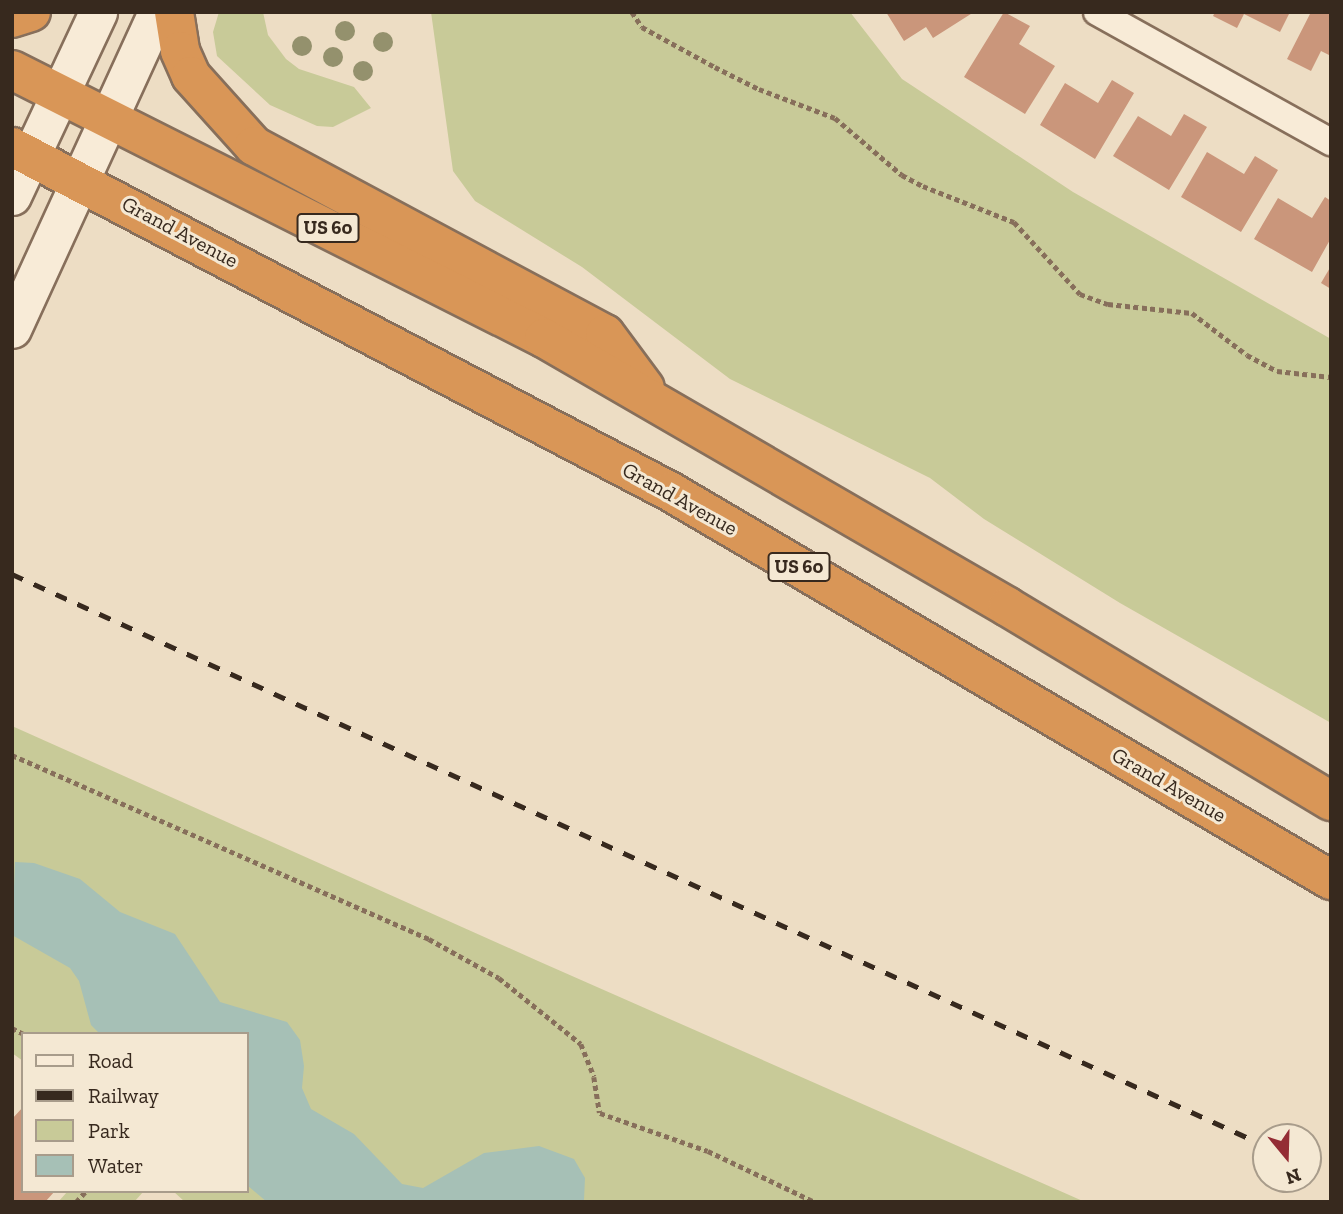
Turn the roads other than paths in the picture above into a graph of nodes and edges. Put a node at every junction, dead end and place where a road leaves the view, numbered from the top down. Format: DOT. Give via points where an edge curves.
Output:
graph roads {
  1 [pos="31,12"];
  2 [pos="98,12"];
  3 [pos="157,12"];
  4 [pos="174,12"];
  5 [pos="1097,12"];
  6 [pos="12,19"];
  7 [pos="12,71"];
  8 [pos="61,94"];
  9 [pos="112,117"];
  10 [pos="1331,142"];
  11 [pos="21,151"];
  12 [pos="80,179"];
  13 [pos="12,196"];
  14 [pos="12,329"];
  15 [pos="655,401"];
  16 [pos="1331,802"];
  17 [pos="1331,880"];
  1 -- 6 [label="highway"];
  2 -- 8 [label="main road"];
  3 -- 9 [label="main road"];
  4 -- 15 [label="highway" via="180,51 191,76 248,141 605,334"];
  5 -- 10 [label="street"];
  7 -- 8 [label="highway, US 60"];
  8 -- 9 [label="highway, US 60"];
  8 -- 11 [label="main road"];
  9 -- 12 [label="main road"];
  9 -- 15 [label="highway, US 60" via="544,338"];
  11 -- 12 [label="highway, Grand Avenue / US 60"];
  11 -- 13 [label="main road"];
  12 -- 14 [label="main road"];
  12 -- 17 [label="highway, Grand Avenue / US 60" via="671,492"];
  15 -- 16 [label="highway, US 60"];
}
